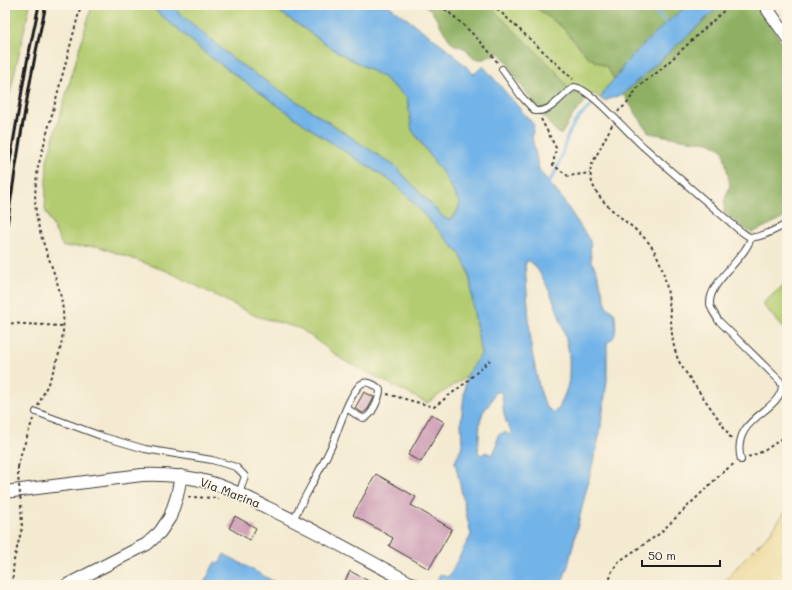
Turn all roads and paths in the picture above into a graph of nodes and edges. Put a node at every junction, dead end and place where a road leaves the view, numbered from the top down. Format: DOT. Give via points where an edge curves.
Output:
graph roads {
  1 [pos="81,5"];
  2 [pos="440,5"];
  3 [pos="494,5"];
  4 [pos="730,5"];
  5 [pos="772,5"];
  6 [pos="787,37"];
  7 [pos="502,69"];
  8 [pos="579,88"];
  9 [pos="540,111"];
  10 [pos="615,118"];
  11 [pos="590,173"];
  12 [pos="787,224"];
  13 [pos="751,237"];
  14 [pos="5,323"];
  15 [pos="63,326"];
  16 [pos="490,360"];
  17 [pos="380,393"];
  18 [pos="347,408"];
  19 [pos="36,412"];
  20 [pos="787,436"];
  21 [pos="739,445"];
  22 [pos="741,460"];
  23 [pos="181,476"];
  24 [pos="5,492"];
  25 [pos="239,494"];
  26 [pos="177,496"];
  27 [pos="293,520"];
  28 [pos="12,585"];
  29 [pos="67,585"];
  30 [pos="414,585"];
  31 [pos="609,585"];
  1 -- 15 [label="path" via="38,167 36,187 36,212 62,299"];
  2 -- 7 [label="path" via="484,44"];
  3 -- 8 [label="path" via="579,84"];
  4 -- 10 [label="path" via="638,87"];
  5 -- 6 [label="street" via="768,10"];
  7 -- 9 [label="lane" via="525,101 535,111"];
  8 -- 9 [label="lane" via="574,87 551,108"];
  8 -- 10 [label="lane"];
  9 -- 11 [label="path" via="540,118 556,148 553,165 568,176"];
  10 -- 11 [label="path" via="595,155"];
  10 -- 13 [label="lane" via="644,147 739,230"];
  11 -- 21 [label="path" via="591,183 599,197 652,248 665,279 676,354 735,443"];
  12 -- 13 [label="lane" via="758,237"];
  13 -- 21 [label="lane" via="746,248 712,293 711,309 718,320 780,381 782,386 780,395 746,428"];
  14 -- 15 [label="path"];
  15 -- 19 [label="path" via="60,352"];
  16 -- 17 [label="path" via="434,407"];
  17 -- 18 [label="lane" via="370,413 364,418"];
  17 -- 18 [label="lane" via="380,390 371,383 359,385"];
  18 -- 27 [label="lane" via="332,444"];
  19 -- 25 [label="lane" via="145,450 212,460 236,467 245,476"];
  19 -- 28 [label="path, bridge" via="18,467 22,528 14,560"];
  20 -- 22 [label="path" via="764,451"];
  21 -- 22 [label="lane"];
  22 -- 31 [label="path" via="727,468 659,534 618,562 611,573"];
  23 -- 24 [label="street, Via Marina" via="142,475"];
  23 -- 25 [label="street, Via Marina" via="209,482"];
  23 -- 26 [label="street"];
  25 -- 26 [label="path" via="230,499"];
  25 -- 27 [label="street, Via Marina"];
  26 -- 29 [label="street" via="170,517 160,532 147,544"];
  27 -- 30 [label="street, Via Marina"];
}
